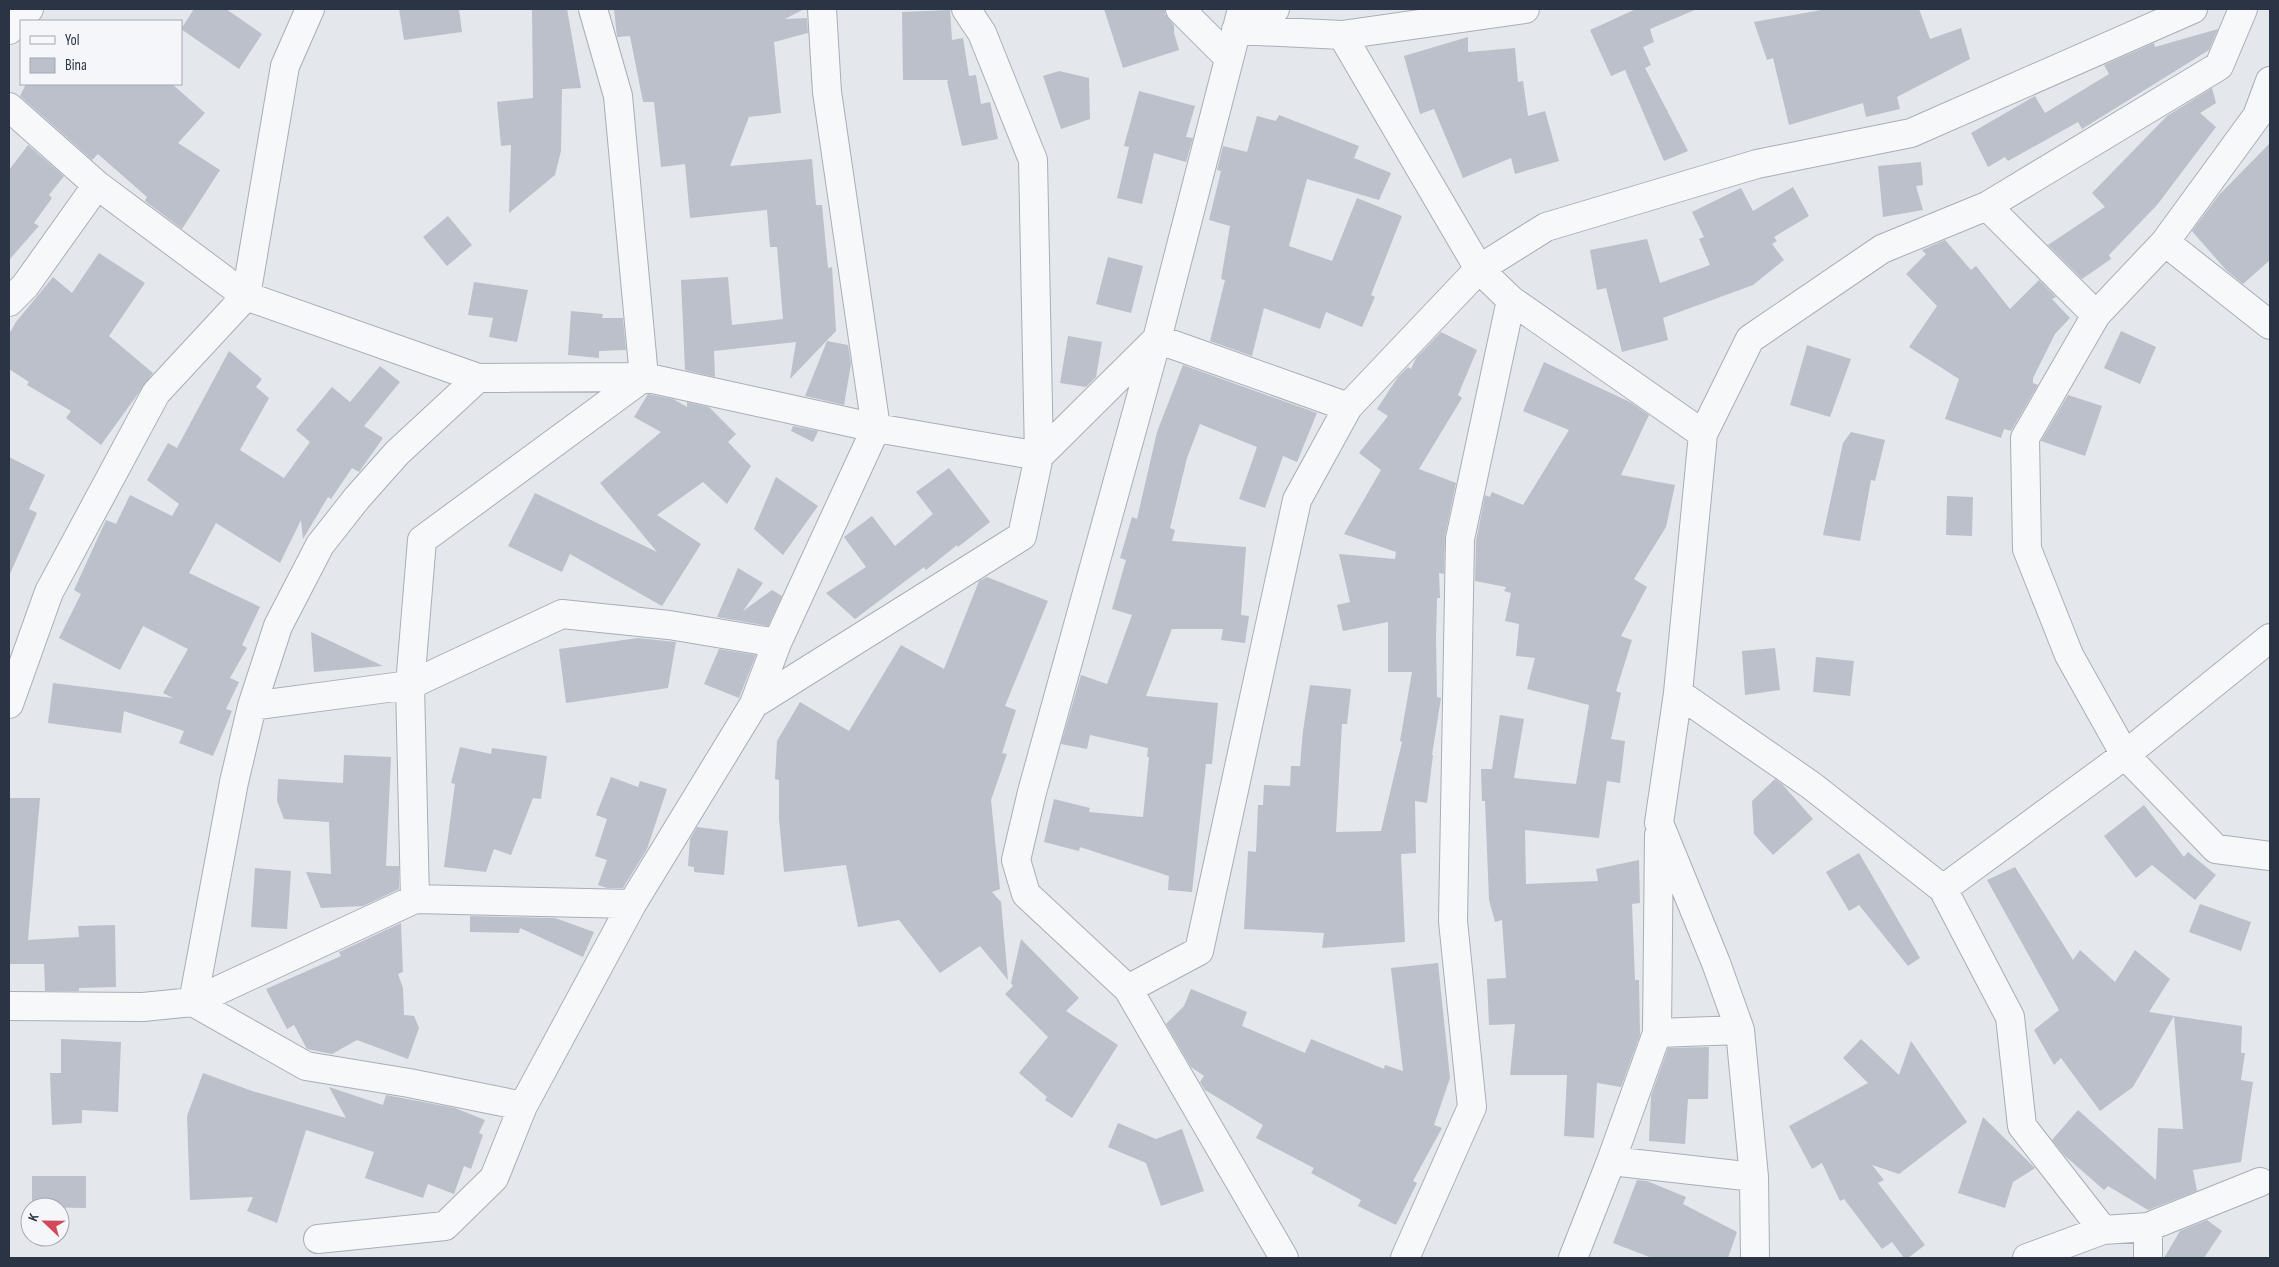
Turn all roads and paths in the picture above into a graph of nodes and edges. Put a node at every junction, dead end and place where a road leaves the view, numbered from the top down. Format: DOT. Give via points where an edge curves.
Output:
graph roads {
  1 [pos="29,9"];
  2 [pos="310,9"];
  3 [pos="593,9"];
  4 [pos="822,9"];
  5 [pos="966,9"];
  6 [pos="1180,9"];
  7 [pos="1275,9"];
  8 [pos="1525,9"];
  9 [pos="2193,9"];
  10 [pos="2242,9"];
  11 [pos="1239,19"];
  12 [pos="9,30"];
  13 [pos="1342,35"];
  14 [pos="1229,58"];
  15 [pos="2270,81"];
  16 [pos="9,107"];
  17 [pos="97,185"];
  18 [pos="1988,206"];
  19 [pos="2165,242"];
  20 [pos="1479,268"];
  21 [pos="246,296"];
  22 [pos="1511,300"];
  23 [pos="9,302"];
  24 [pos="2096,315"];
  25 [pos="2270,324"];
  26 [pos="1158,339"];
  27 [pos="644,377"];
  28 [pos="478,378"];
  29 [pos="1348,407"];
  30 [pos="876,428"];
  31 [pos="1703,434"];
  32 [pos="1039,456"];
  33 [pos="2270,638"];
  34 [pos="778,643"];
  35 [pos="410,685"];
  36 [pos="1678,693"];
  37 [pos="9,704"];
  38 [pos="754,704"];
  39 [pos="252,706"];
  40 [pos="2125,755"];
  41 [pos="1659,823"];
  42 [pos="2270,856"];
  43 [pos="1943,889"];
  44 [pos="415,899"];
  45 [pos="632,904"];
  46 [pos="1128,989"];
  47 [pos="193,1002"];
  48 [pos="9,1006"];
  49 [pos="1740,1030"];
  50 [pos="1657,1033"];
  51 [pos="523,1106"];
  52 [pos="1612,1161"];
  53 [pos="1754,1176"];
  54 [pos="2260,1182"];
  55 [pos="2148,1227"];
  56 [pos="2103,1230"];
  57 [pos="318,1239"];
  58 [pos="1284,1258"];
  59 [pos="1405,1258"];
  60 [pos="1573,1258"];
  61 [pos="1755,1258"];
  62 [pos="2027,1258"];
  63 [pos="2148,1258"];
  1 -- 12 [label="street"];
  2 -- 21 [label="street" via="284,66"];
  3 -- 27 [label="street" via="618,96"];
  4 -- 30 [label="street" via="827,92"];
  5 -- 32 [label="street" via="982,33 1033,160"];
  6 -- 14 [label="street"];
  7 -- 11 [label="street"];
  8 -- 13 [label="street"];
  9 -- 20 [label="street" via="1911,133 1756,164 1546,228"];
  10 -- 18 [label="street" via="2219,66"];
  11 -- 13 [label="street"];
  11 -- 14 [label="street"];
  13 -- 20 [label="street"];
  14 -- 26 [label="street"];
  15 -- 19 [label="street" via="2257,116"];
  16 -- 17 [label="street"];
  17 -- 21 [label="street"];
  17 -- 23 [label="street" via="25,286"];
  18 -- 24 [label="street"];
  18 -- 31 [label="street" via="1882,249 1750,339"];
  19 -- 24 [label="street"];
  19 -- 25 [label="street"];
  20 -- 22 [label="street"];
  20 -- 29 [label="street"];
  21 -- 28 [label="street"];
  21 -- 37 [label="street" via="156,393 49,592"];
  22 -- 31 [label="street"];
  22 -- 59 [label="street" via="1460,539 1453,921 1472,1107"];
  24 -- 40 [label="street" via="2026,438 2027,548 2069,655"];
  26 -- 29 [label="street"];
  26 -- 32 [label="street"];
  26 -- 46 [label="street" via="1034,782 1016,860 1026,894"];
  27 -- 28 [label="street"];
  27 -- 30 [label="street"];
  27 -- 35 [label="street" via="422,540"];
  28 -- 39 [label="street" via="397,453 320,546 278,626"];
  29 -- 46 [label="street" via="1297,500 1199,951"];
  30 -- 32 [label="street"];
  30 -- 34 [label="street"];
  31 -- 36 [label="street"];
  32 -- 38 [label="street" via="1022,536"];
  33 -- 40 [label="street"];
  34 -- 35 [label="street" via="669,625 562,614"];
  34 -- 38 [label="street"];
  35 -- 39 [label="street"];
  35 -- 44 [label="street"];
  36 -- 41 [label="street"];
  36 -- 43 [label="street" via="1812,786"];
  38 -- 45 [label="street"];
  39 -- 47 [label="street" via="234,782"];
  40 -- 42 [label="street" via="2216,849"];
  40 -- 43 [label="street"];
  41 -- 49 [label="street"];
  41 -- 50 [label="street"];
  43 -- 56 [label="street" via="2010,1017 2022,1126"];
  44 -- 45 [label="street"];
  44 -- 47 [label="street"];
  45 -- 51 [label="street"];
  46 -- 58 [label="street"];
  47 -- 48 [label="street" via="143,1007"];
  47 -- 51 [label="street" via="306,1066"];
  49 -- 50 [label="street"];
  49 -- 53 [label="street"];
  50 -- 52 [label="street"];
  51 -- 57 [label="street" via="494,1178 445,1226"];
  52 -- 53 [label="street"];
  52 -- 60 [label="street"];
  53 -- 61 [label="street"];
  54 -- 55 [label="street"];
  55 -- 56 [label="street"];
  55 -- 63 [label="street"];
  56 -- 62 [label="street"];
}
